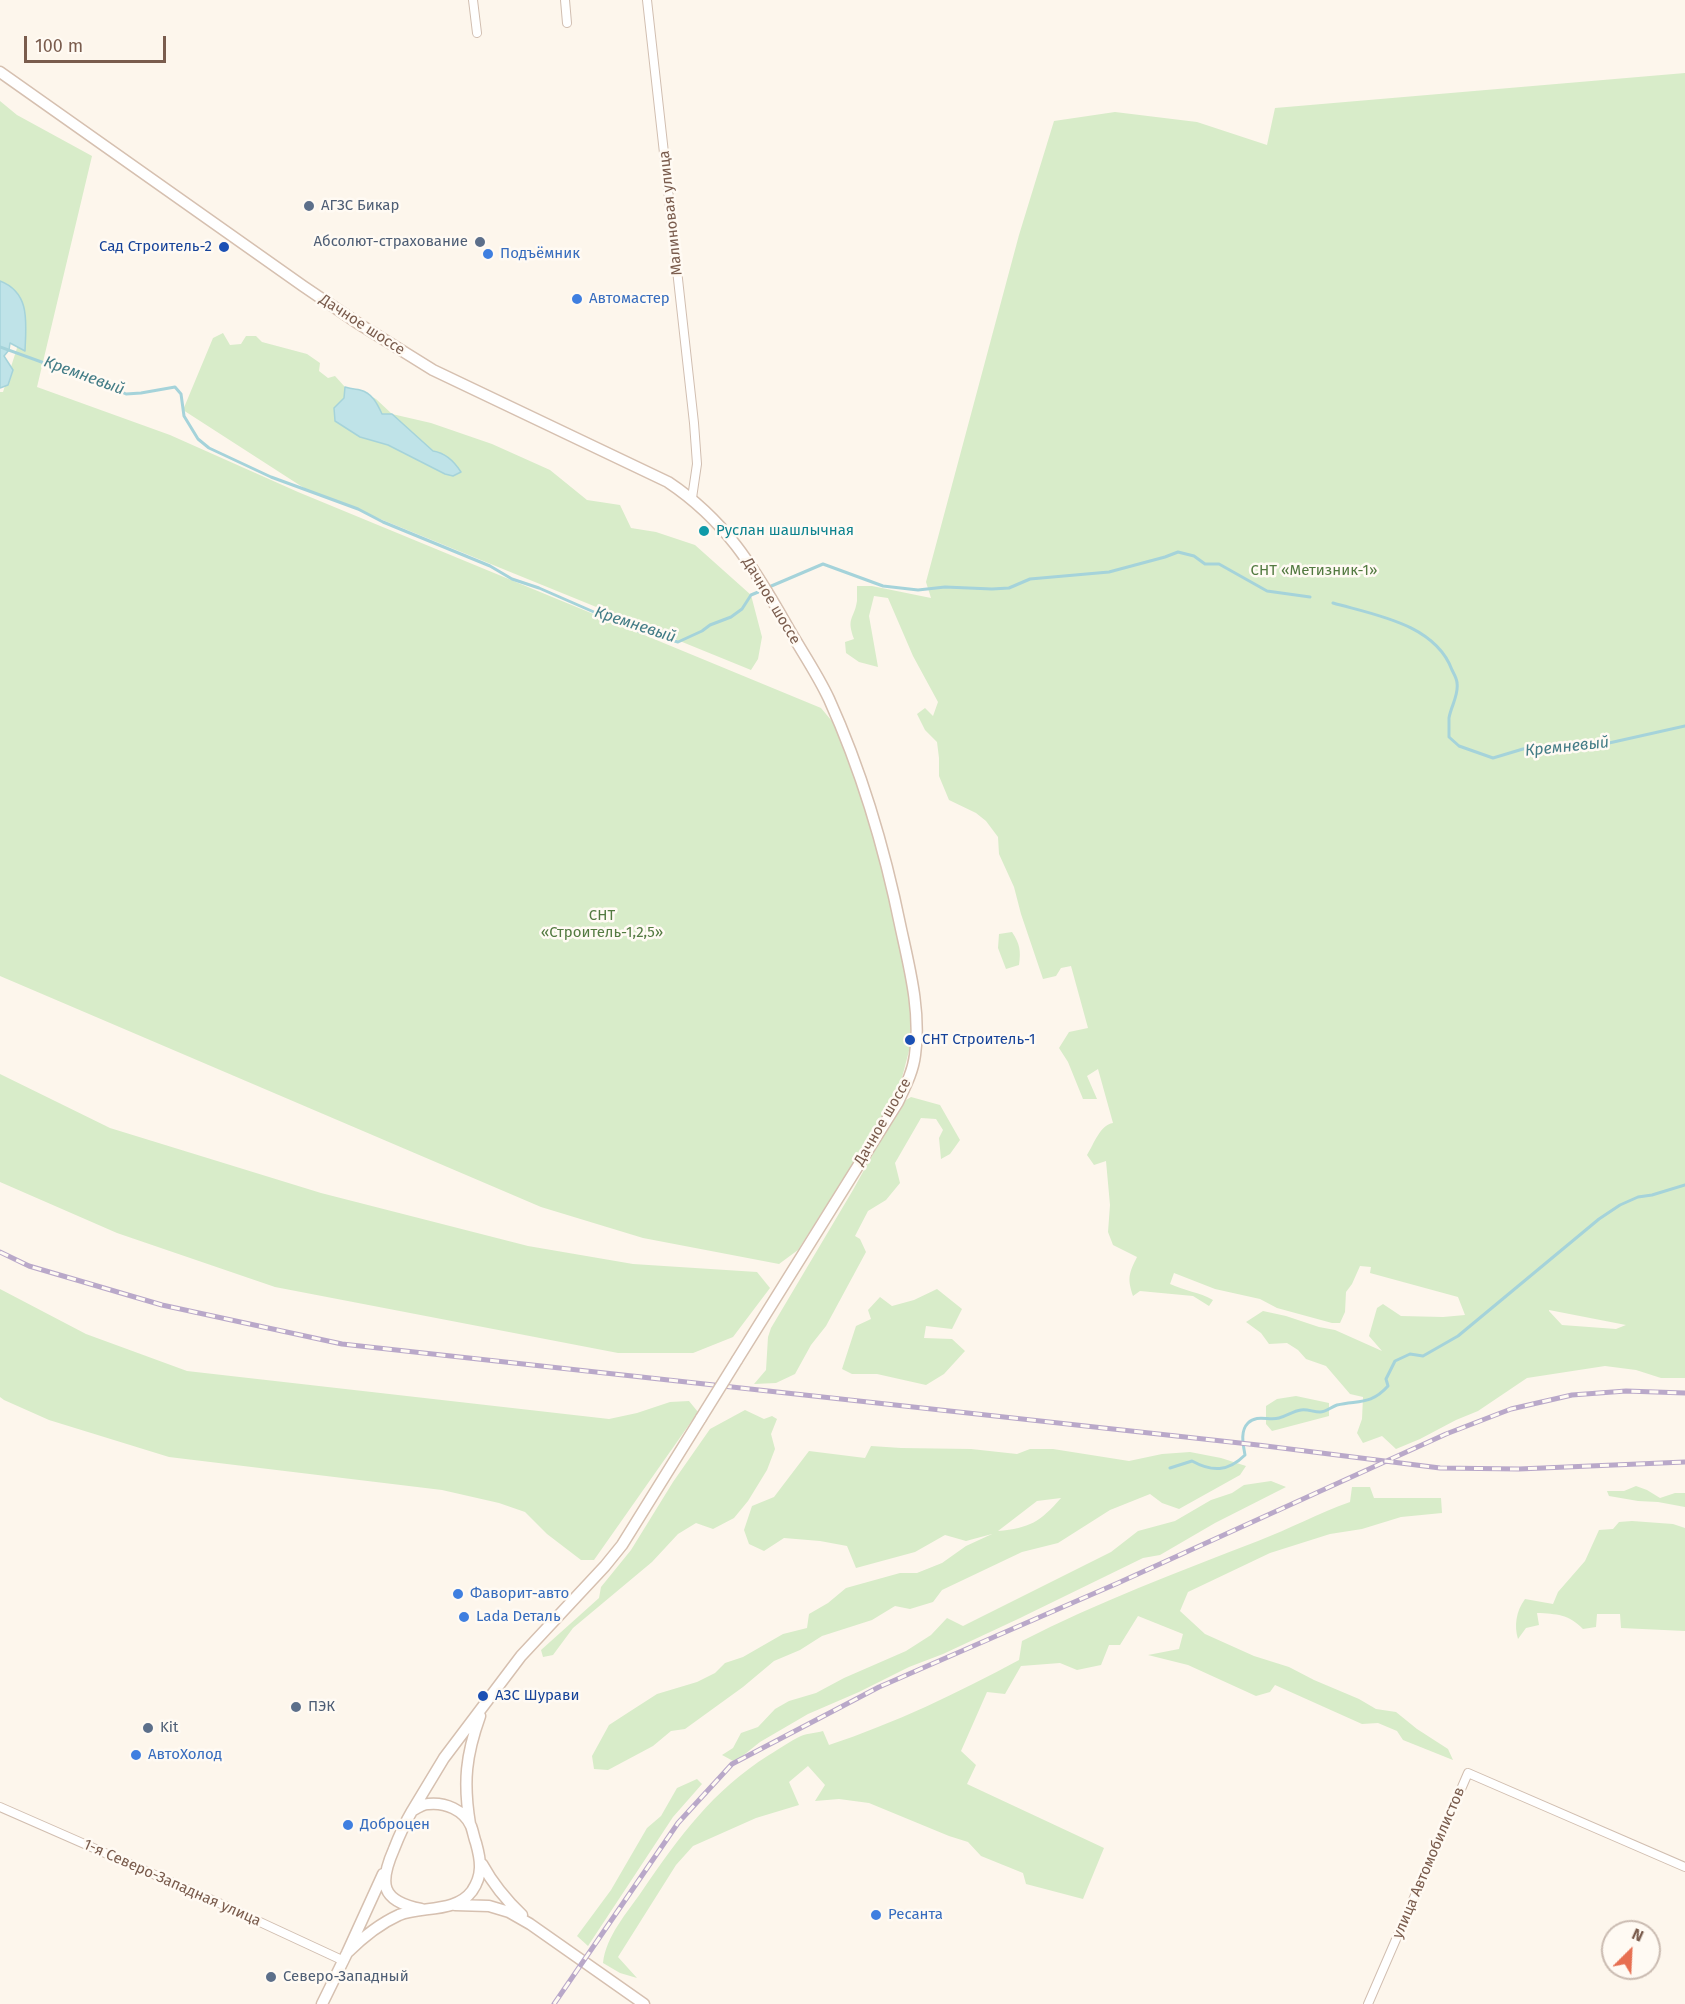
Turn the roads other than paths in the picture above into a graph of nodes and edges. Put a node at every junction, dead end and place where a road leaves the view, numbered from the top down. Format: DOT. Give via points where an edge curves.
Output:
graph roads {
  1 [pos="473,0"];
  2 [pos="565,0"];
  3 [pos="647,0"];
  4 [pos="567,23"];
  5 [pos="477,33"];
  6 [pos="0,72"];
  7 [pos="692,498"];
  8 [pos="483,1707"];
  9 [pos="0,1807"];
  10 [pos="411,1811"];
  11 [pos="470,1824"];
  12 [pos="482,1863"];
  13 [pos="1685,1867"];
  14 [pos="385,1868"];
  15 [pos="452,1905"];
  16 [pos="421,1909"];
  17 [pos="530,1924"];
  18 [pos="346,1957"];
  19 [pos="322,2004"];
  20 [pos="644,2004"];
  21 [pos="1368,2004"];
  1 -- 5 [label="street"];
  2 -- 4 [label="street"];
  3 -- 7 [label="street, Малиновая улица" via="694,423 697,464"];
  6 -- 7 [label="main road, Дачное шоссе" via="377,336 433,370 668,482"];
  7 -- 8 [label="main road, Дачное шоссе, bridge" via="727,532 760,578 828,697 856,764 877,830 914,992 916,1044 911,1073 898,1102 622,1545 521,1656"];
  8 -- 10 [label="main road, Дачное шоссе" via="444,1758"];
  8 -- 11 [label="main road" via="466,1774"];
  9 -- 18 [label="street, 1-я Северо-Западная улица"];
  10 -- 11 [label="main road" via="438,1803 462,1813"];
  10 -- 14 [label="main road"];
  11 -- 12 [label="main road"];
  12 -- 15 [label="main road" via="471,1892"];
  12 -- 17 [label="main road" via="491,1880"];
  13 -- 21 [label="street, улица Автомобилистов" via="1468,1773"];
  14 -- 16 [label="main road" via="384,1880 391,1896"];
  14 -- 18 [label="main road"];
  15 -- 16 [label="main road"];
  15 -- 17 [label="main road" via="489,1906"];
  16 -- 18 [label="main road" via="399,1915 375,1929"];
  17 -- 20 [label="main road"];
  18 -- 19 [label="main road"];
}
